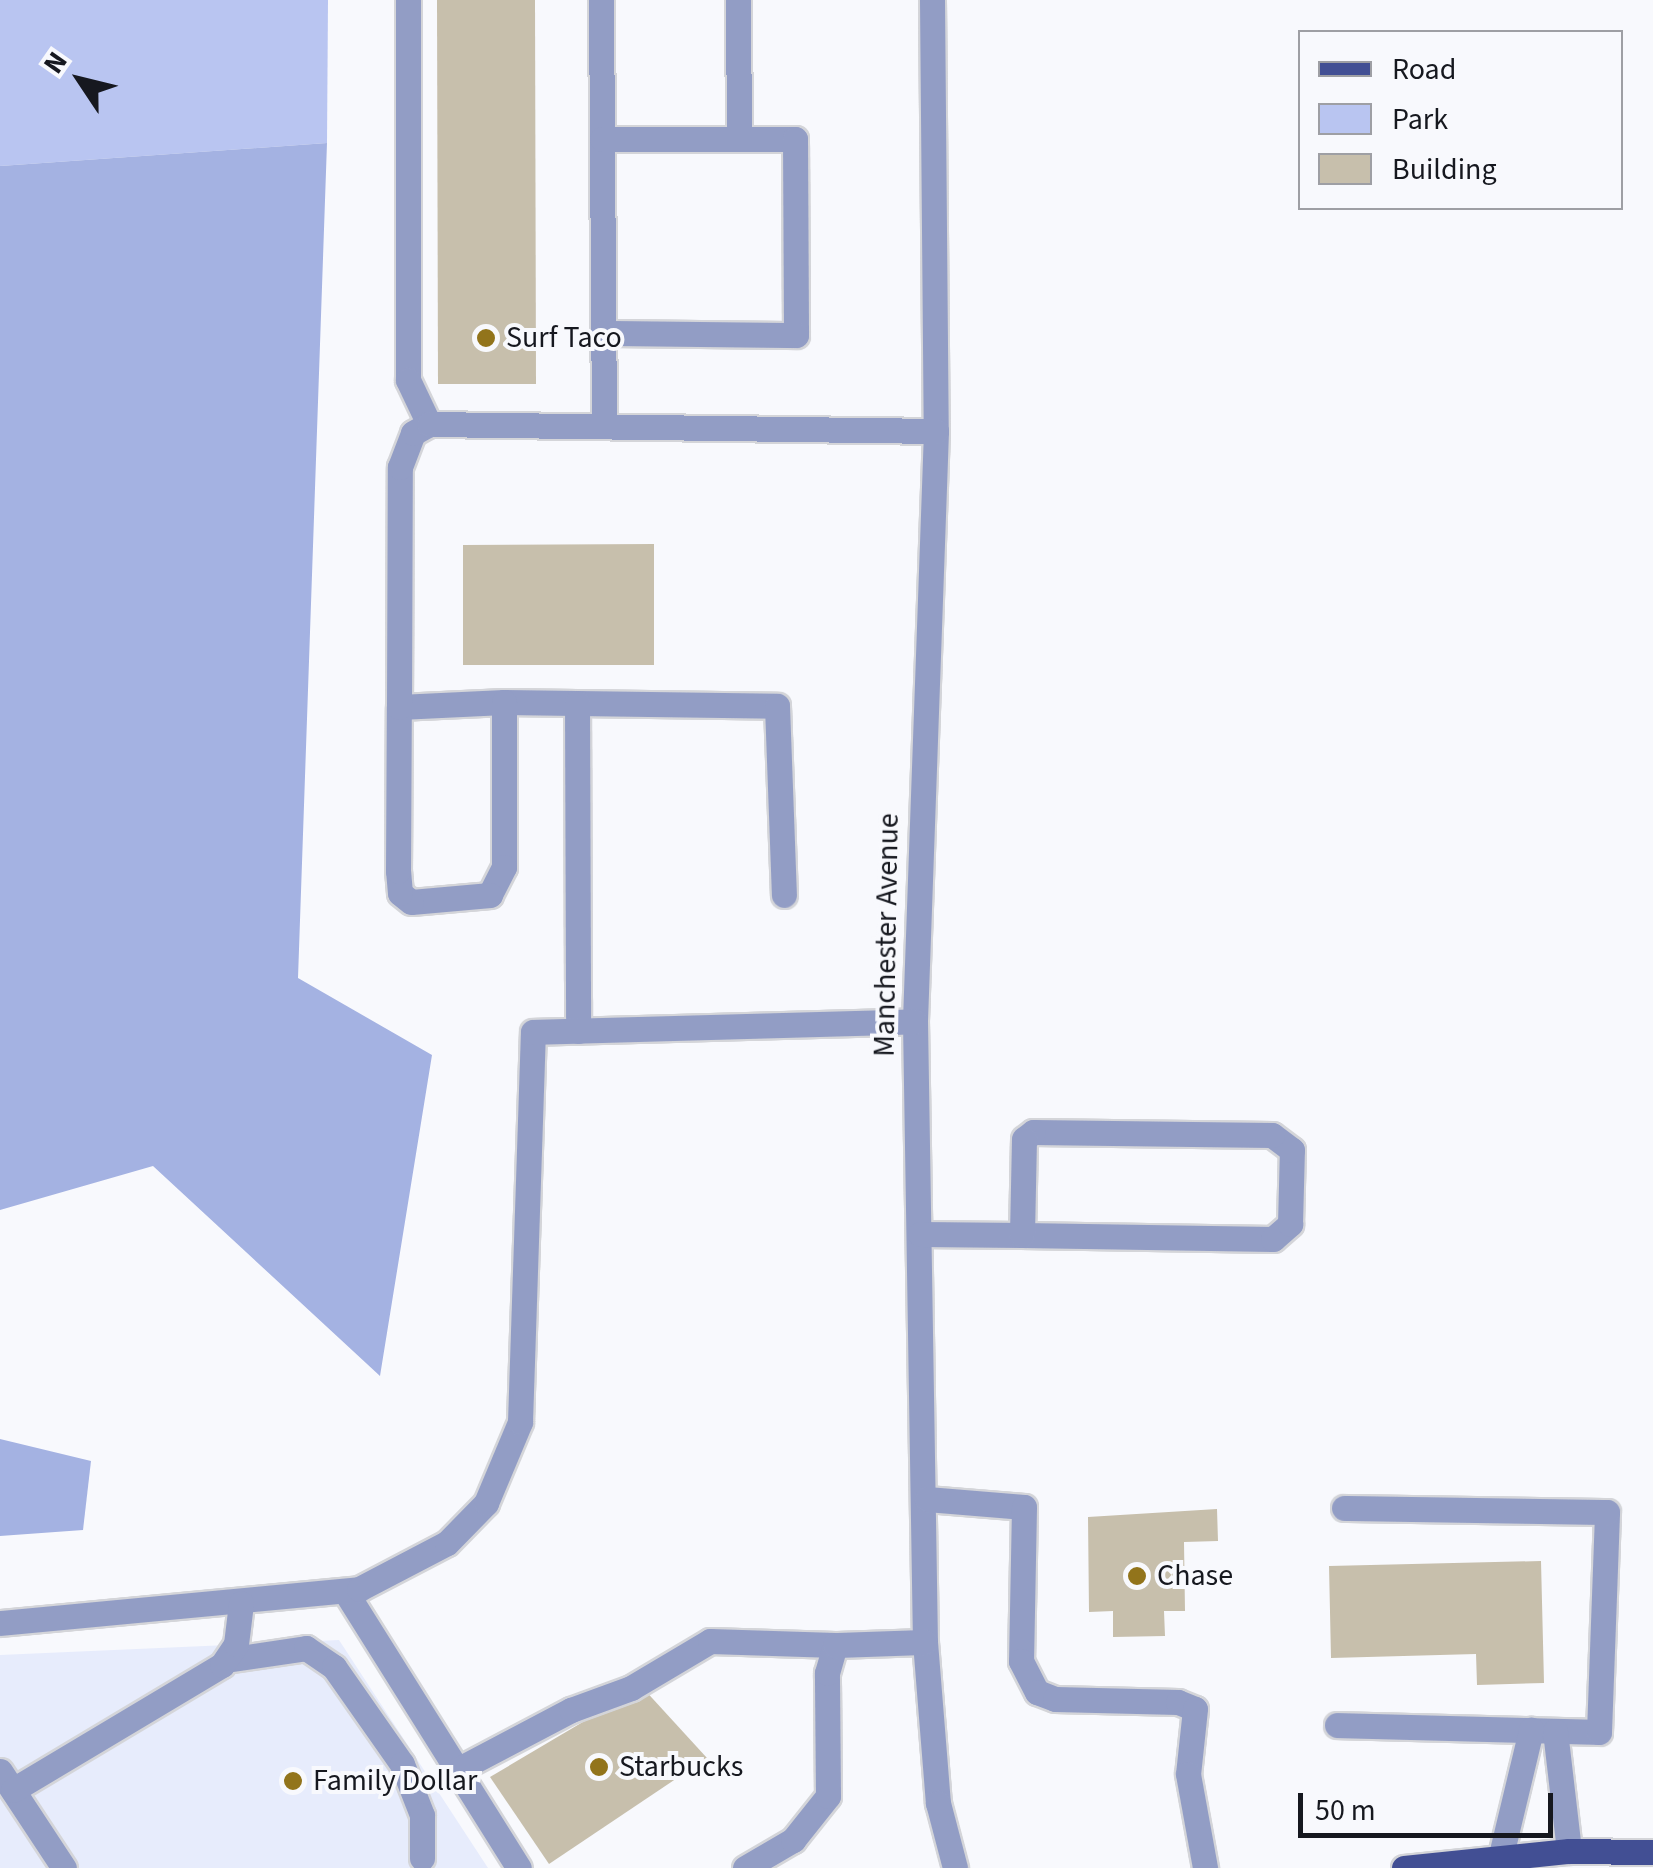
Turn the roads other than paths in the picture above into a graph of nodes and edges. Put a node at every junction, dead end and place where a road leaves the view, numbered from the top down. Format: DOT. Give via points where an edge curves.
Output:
graph roads {
  1 [pos="408,0"];
  2 [pos="600,0"];
  3 [pos="738,0"];
  4 [pos="932,0"];
  5 [pos="602,139"];
  6 [pos="739,139"];
  7 [pos="603,333"];
  8 [pos="429,424"];
  9 [pos="604,426"];
  10 [pos="936,431"];
  11 [pos="504,702"];
  12 [pos="577,703"];
  13 [pos="398,707"];
  14 [pos="784,895"];
  15 [pos="916,1021"];
  16 [pos="578,1031"];
  17 [pos="920,1234"];
  18 [pos="1022,1235"];
  19 [pos="927,1499"];
  20 [pos="1344,1508"];
  21 [pos="344,1591"];
  22 [pos="241,1603"];
  23 [pos="0,1623"];
  24 [pos="925,1642"];
  25 [pos="835,1644"];
  26 [pos="226,1660"];
  27 [pos="1338,1724"];
  28 [pos="1543,1731"];
  29 [pos="458,1770"];
  30 [pos="6,1781"];
  31 [pos="1569,1850"];
  32 [pos="1653,1852"];
  33 [pos="1501,1856"];
  34 [pos="422,1858"];
  35 [pos="1417,1867"];
  36 [pos="64,1868"];
  37 [pos="519,1868"];
  38 [pos="746,1868"];
  39 [pos="955,1868"];
  40 [pos="1204,1868"];
  1 -- 8 [label="street" via="408,380"];
  2 -- 5 [label="street"];
  3 -- 6 [label="street"];
  4 -- 10 [label="street, Manchester Avenue"];
  5 -- 6 [label="street"];
  5 -- 7 [label="street"];
  6 -- 7 [label="street" via="795,139 796,335"];
  7 -- 9 [label="street"];
  8 -- 9 [label="street"];
  8 -- 13 [label="street" via="413,433 400,468"];
  9 -- 10 [label="street"];
  10 -- 15 [label="street, Manchester Avenue"];
  11 -- 12 [label="street"];
  11 -- 13 [label="street"];
  11 -- 13 [label="street" via="504,867 496,888 411,902 400,893 398,872"];
  12 -- 14 [label="street" via="777,706"];
  12 -- 16 [label="street"];
  15 -- 16 [label="street"];
  15 -- 17 [label="street, Manchester Avenue"];
  16 -- 21 [label="street" via="532,1032 527,1348 520,1422 505,1460 486,1503 447,1544 403,1571"];
  17 -- 18 [label="street"];
  17 -- 19 [label="street, Manchester Avenue"];
  18 -- 18 [label="street" via="1272,1238 1290,1224 1292,1150 1272,1135 1033,1132 1024,1139"];
  19 -- 24 [label="street, Manchester Avenue"];
  19 -- 40 [label="street" via="1024,1507 1021,1661 1037,1692 1055,1699 1178,1702 1195,1709 1188,1774"];
  20 -- 28 [label="street" via="1607,1512 1599,1732"];
  21 -- 22 [label="street"];
  21 -- 29 [label="street"];
  22 -- 23 [label="street"];
  22 -- 26 [label="street" via="236,1644"];
  24 -- 25 [label="street"];
  24 -- 39 [label="street, Manchester Avenue" via="938,1803"];
  25 -- 29 [label="street" via="710,1641 631,1688 571,1710"];
  25 -- 38 [label="street" via="827,1673 828,1796 793,1840"];
  26 -- 30 [label="street"];
  26 -- 34 [label="street" via="306,1648 334,1666 402,1764 422,1815"];
  27 -- 28 [label="street"];
  28 -- 31 [label="street"];
  28 -- 33 [label="street"];
  29 -- 37 [label="street"];
  30 -- 36 [label="street"];
  31 -- 32 [label="main road"];
  31 -- 33 [label="main road"];
  33 -- 35 [label="main road"];
}
